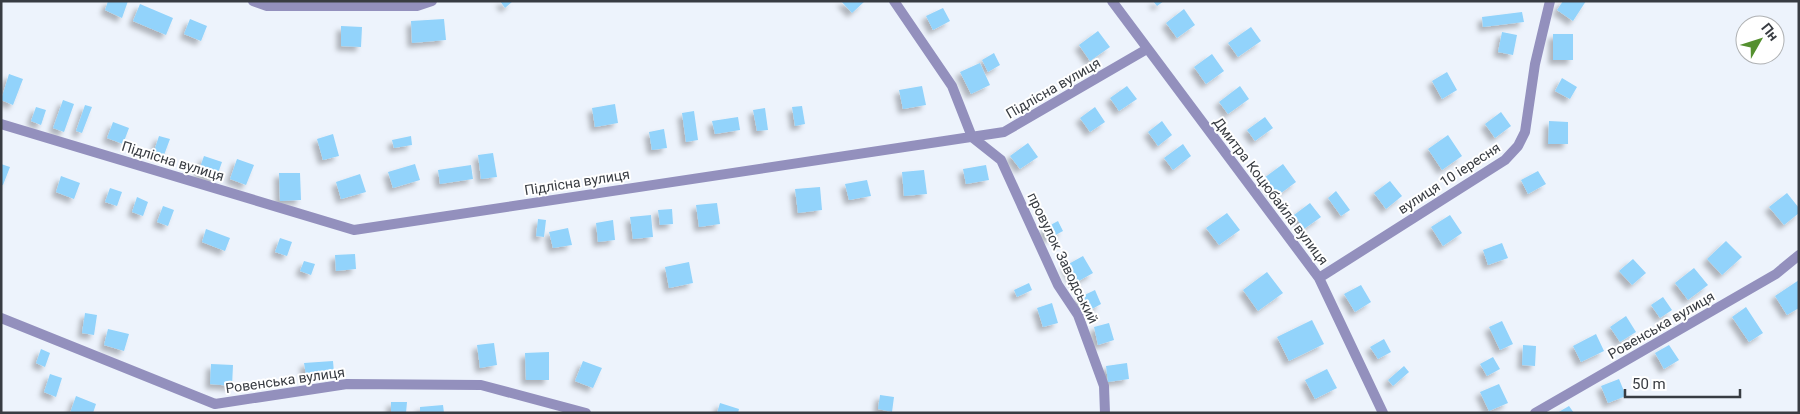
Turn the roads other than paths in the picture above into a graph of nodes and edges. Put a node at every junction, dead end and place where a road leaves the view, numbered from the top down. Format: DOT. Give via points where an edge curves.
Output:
graph roads {
  1 [pos="253,1"];
  2 [pos="432,1"];
  3 [pos="894,1"];
  4 [pos="1112,1"];
  5 [pos="1550,1"];
  6 [pos="1148,49"];
  7 [pos="1,124"];
  8 [pos="972,136"];
  9 [pos="1799,256"];
  10 [pos="1319,278"];
  11 [pos="1,318"];
  12 [pos="586,413"];
  13 [pos="1105,413"];
  14 [pos="1383,413"];
  15 [pos="1535,413"];
  1 -- 2 [label="street" via="268,6 417,6"];
  3 -- 8 [label="street, провулок Заводський" via="952,86"];
  4 -- 6 [label="street, Дмитра Коцюбайла вулиця"];
  5 -- 10 [label="street, вулиця 10 іересня" via="1535,64 1525,132 1518,146 1505,160"];
  6 -- 8 [label="street, Підлісна вулиця" via="1004,132"];
  6 -- 10 [label="street, Дмитра Коцюбайла вулиця"];
  7 -- 8 [label="street, Підлісна вулиця" via="354,230"];
  8 -- 13 [label="street, провулок Заводський" via="1001,160 1058,286 1078,315 1104,386"];
  9 -- 15 [label="street, Ровенська вулиця" via="1776,274"];
  10 -- 14 [label="street, Дмитра Коцюбайла вулиця"];
  11 -- 12 [label="street, Ровенська вулиця" via="215,404 347,384 481,385"];
}
